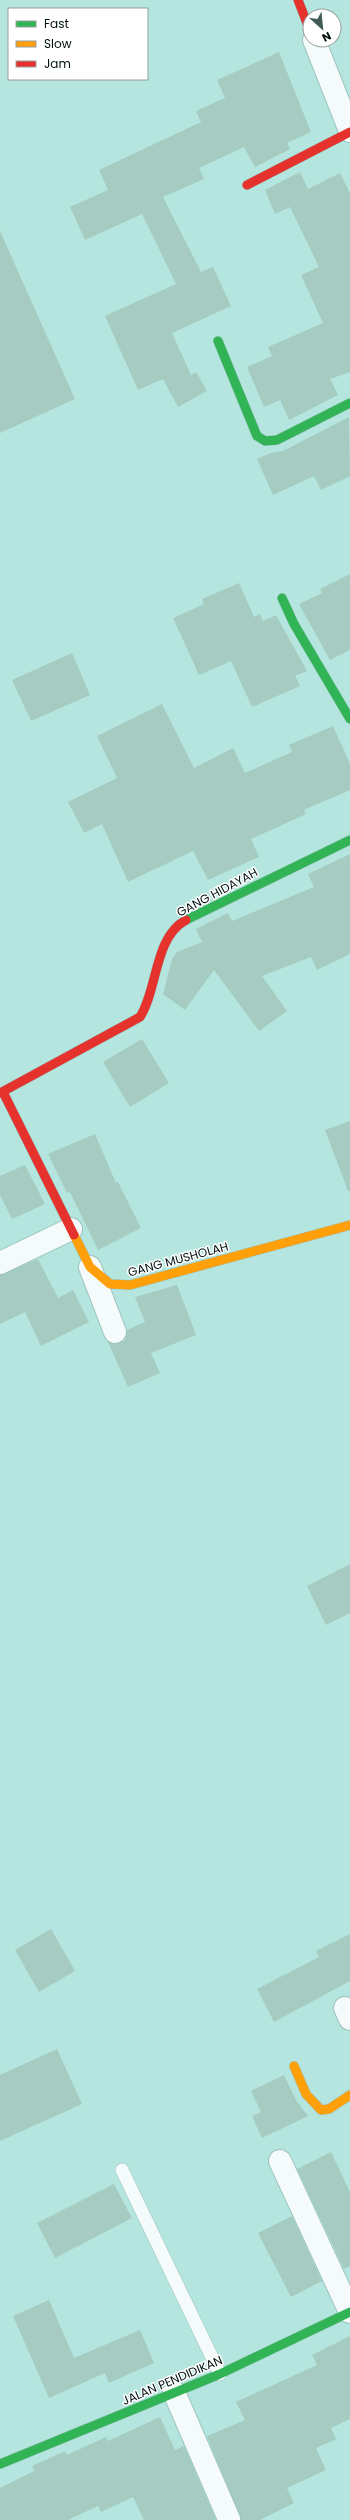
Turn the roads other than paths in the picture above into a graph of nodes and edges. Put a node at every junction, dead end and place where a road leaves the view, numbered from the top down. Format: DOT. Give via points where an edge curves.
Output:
graph roads {
  1 [pos="317,48"];
  2 [pos="350,132"];
  3 [pos="247,185"];
  4 [pos="218,341"];
  5 [pos="350,403"];
  6 [pos="282,598"];
  7 [pos="350,719"];
  8 [pos="350,840"];
  9 [pos="2,1092"];
  10 [pos="350,1225"];
  11 [pos="71,1229"];
  12 [pos="0,1263"];
  13 [pos="90,1267"];
  14 [pos="115,1332"];
  15 [pos="294,2066"];
  16 [pos="350,2095"];
  17 [pos="280,2161"];
  18 [pos="122,2170"];
  19 [pos="350,2312"];
  20 [pos="220,2374"];
  21 [pos="174,2392"];
  22 [pos="0,2464"];
  23 [pos="229,2519"];
  1 -- 2 [label="street"];
  2 -- 3 [label="street"];
  4 -- 5 [label="street" via="257,436 265,441 277,440"];
  6 -- 7 [label="street"];
  8 -- 9 [label="street, GANG HIDAYAH" via="211,906 181,923 162,949 147,1006 140,1017"];
  9 -- 11 [label="street, GANG MUSHOLAH"];
  10 -- 13 [label="street, GANG MUSHOLAH" via="130,1285 110,1284"];
  11 -- 12 [label="street"];
  11 -- 13 [label="street, GANG MUSHOLAH"];
  13 -- 14 [label="street"];
  15 -- 16 [label="street" via="311,2103 318,2109 326,2110"];
  17 -- 19 [label="street"];
  18 -- 20 [label="lane"];
  19 -- 20 [label="street, JALAN PENDIDIKAN"];
  20 -- 21 [label="street, JALAN PENDIDIKAN"];
  21 -- 22 [label="street, JALAN PENDIDIKAN"];
  21 -- 23 [label="street"];
}
